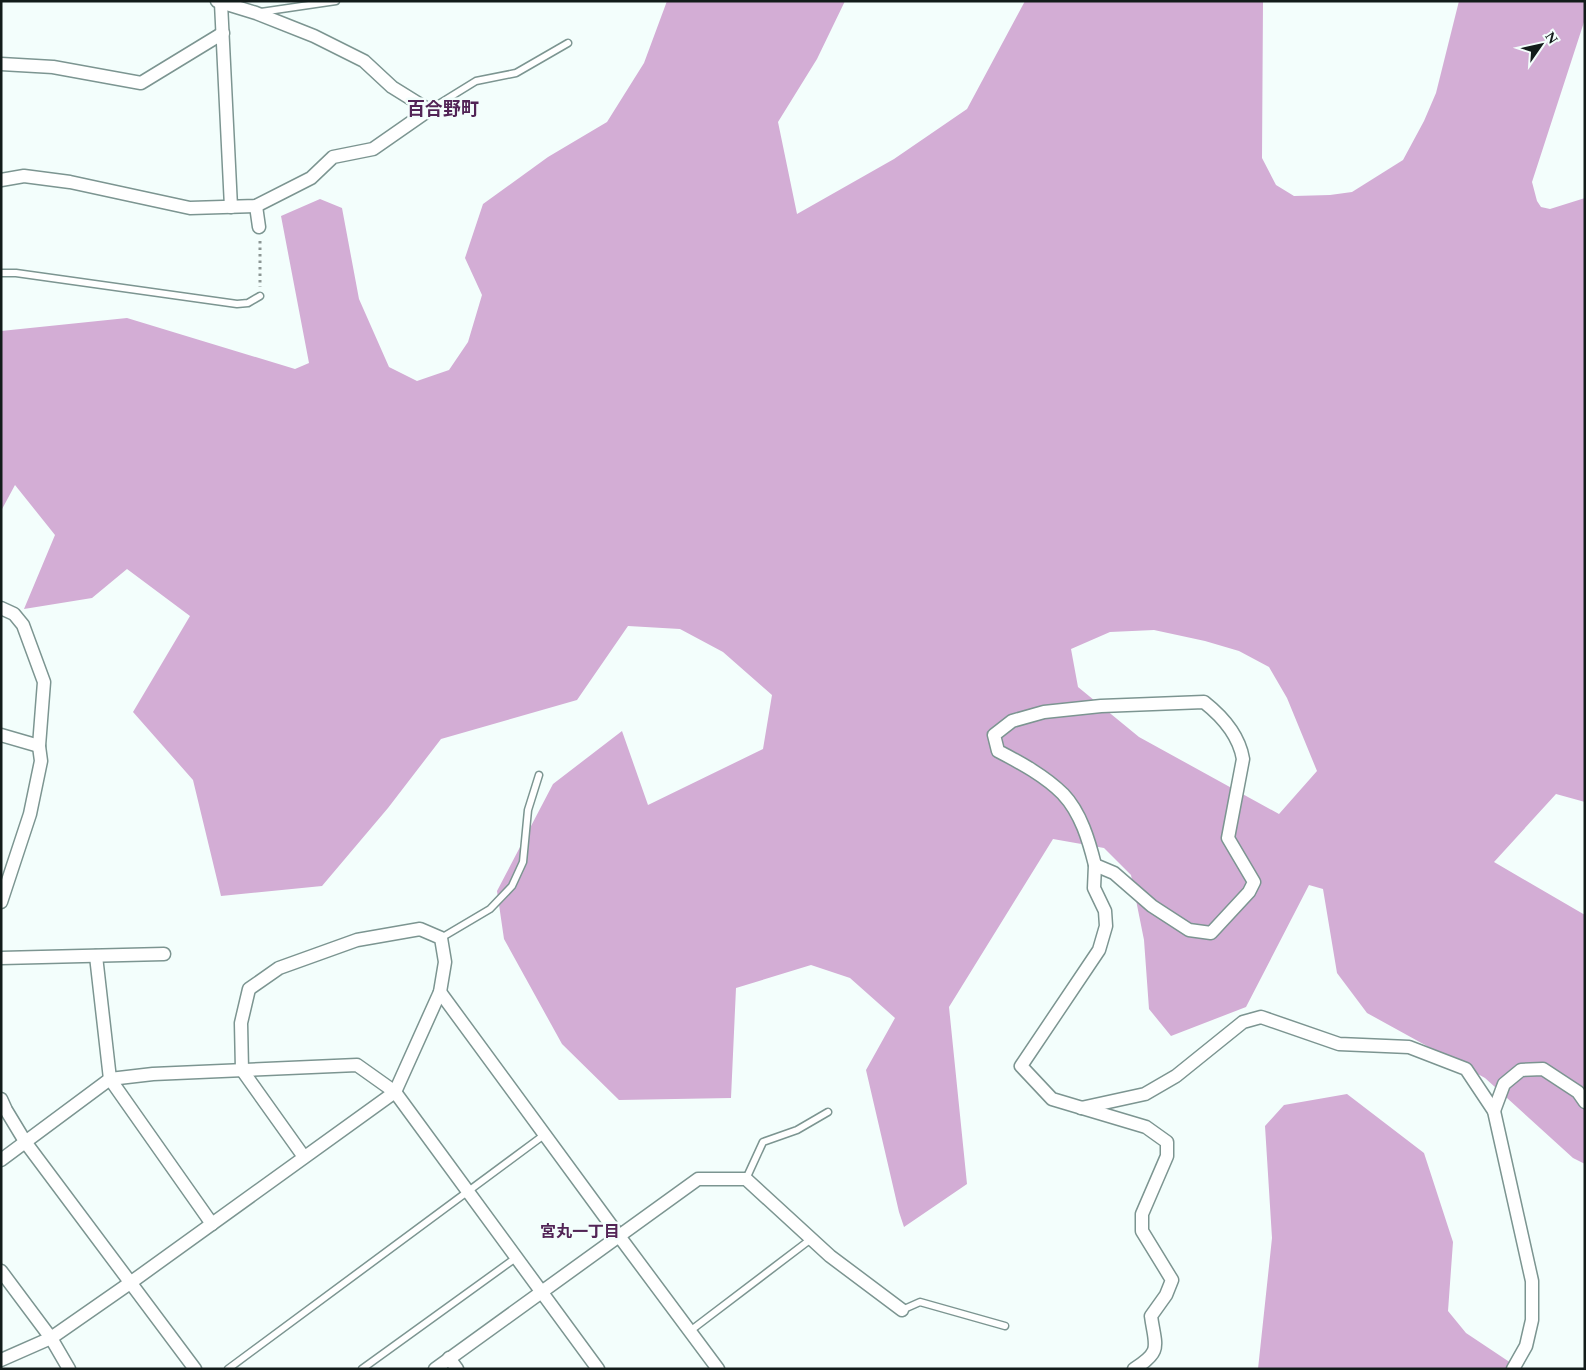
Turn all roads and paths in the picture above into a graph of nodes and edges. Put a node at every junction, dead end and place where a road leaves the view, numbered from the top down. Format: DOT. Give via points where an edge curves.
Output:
graph roads {
  1 [pos="336,1"];
  2 [pos="219,2"];
  3 [pos="256,13"];
  4 [pos="222,33"];
  5 [pos="568,43"];
  6 [pos="1,64"];
  7 [pos="429,110"];
  8 [pos="1,180"];
  9 [pos="231,206"];
  10 [pos="256,206"];
  11 [pos="260,228"];
  12 [pos="1,274"];
  13 [pos="260,296"];
  14 [pos="1,608"];
  15 [pos="1,735"];
  16 [pos="39,746"];
  17 [pos="539,776"];
  18 [pos="1094,865"];
  19 [pos="1,902"];
  20 [pos="441,938"];
  21 [pos="164,954"];
  22 [pos="96,956"];
  23 [pos="1,958"];
  24 [pos="440,992"];
  25 [pos="242,1070"];
  26 [pos="110,1079"];
  27 [pos="395,1092"];
  28 [pos="1,1099"];
  29 [pos="1585,1102"];
  30 [pos="1082,1108"];
  31 [pos="1494,1111"];
  32 [pos="828,1112"];
  33 [pos="544,1134"];
  34 [pos="26,1143"];
  35 [pos="304,1157"];
  36 [pos="1,1160"];
  37 [pos="746,1179"];
  38 [pos="468,1191"];
  39 [pos="212,1224"];
  40 [pos="619,1236"];
  41 [pos="810,1239"];
  42 [pos="517,1257"];
  43 [pos="1,1270"];
  44 [pos="130,1283"];
  45 [pos="542,1292"];
  46 [pos="902,1310"];
  47 [pos="1005,1326"];
  48 [pos="690,1331"];
  49 [pos="51,1338"];
  50 [pos="449,1358"];
  51 [pos="1,1360"];
  52 [pos="69,1369"];
  53 [pos="195,1369"];
  54 [pos="228,1369"];
  55 [pos="362,1369"];
  56 [pos="435,1369"];
  57 [pos="457,1369"];
  58 [pos="598,1369"];
  59 [pos="718,1369"];
  60 [pos="1134,1369"];
  61 [pos="1513,1369"];
  1 -- 3 [label="lane"];
  2 -- 3 [label="street"];
  2 -- 4 [label="street"];
  3 -- 7 [label="street" via="314,36 364,61 392,87"];
  4 -- 6 [label="street" via="141,83 52,67"];
  4 -- 9 [label="street"];
  5 -- 7 [label="lane" via="516,73 476,82"];
  7 -- 10 [label="street" via="373,149 333,157 311,178"];
  8 -- 9 [label="street" via="24,176 70,182 190,208"];
  9 -- 10 [label="street"];
  10 -- 11 [label="street"];
  11 -- 13 [label="path"];
  12 -- 13 [label="lane" via="16,273 237,304 248,304"];
  14 -- 16 [label="street" via="14,614 23,625 44,682"];
  15 -- 16 [label="street"];
  16 -- 19 [label="street" via="41,761 30,814"];
  17 -- 20 [label="lane" via="528,810 523,862 512,886 490,909"];
  18 -- 18 [label="street" via="1114,873 1152,906 1189,930 1212,933 1249,892 1254,882 1228,838 1243,759 1241,747 1219,714 1204,702 1044,712 1012,721 994,735 998,751 1021,763 1064,795 1088,839"];
  18 -- 30 [label="street" via="1094,888 1105,910 1106,926 1099,950 1021,1066 1052,1098"];
  20 -- 24 [label="street" via="445,962"];
  20 -- 25 [label="street" via="420,929 357,940 279,968 250,990 241,1022"];
  21 -- 22 [label="street"];
  22 -- 23 [label="street"];
  22 -- 26 [label="street"];
  24 -- 27 [label="street"];
  24 -- 33 [label="street"];
  25 -- 26 [label="street"];
  25 -- 27 [label="street" via="357,1065"];
  25 -- 35 [label="street"];
  26 -- 34 [label="street"];
  26 -- 39 [label="street"];
  27 -- 35 [label="street"];
  27 -- 38 [label="street"];
  28 -- 34 [label="street"];
  29 -- 31 [label="street" via="1578,1092 1543,1069 1522,1070 1504,1084"];
  30 -- 31 [label="street" via="1145,1094 1176,1076 1243,1022 1261,1017 1339,1044 1408,1047 1466,1069"];
  30 -- 60 [label="street" via="1146,1127 1167,1142 1167,1156 1142,1214 1142,1231 1172,1280 1151,1316 1156,1349 1150,1360"];
  31 -- 61 [label="street" via="1532,1281 1532,1320 1526,1346"];
  32 -- 37 [label="lane" via="797,1130 763,1142"];
  33 -- 38 [label="lane"];
  33 -- 40 [label="street"];
  34 -- 36 [label="street"];
  34 -- 44 [label="street"];
  35 -- 39 [label="street"];
  37 -- 40 [label="street" via="698,1180"];
  37 -- 41 [label="street"];
  38 -- 42 [label="street"];
  38 -- 54 [label="lane"];
  39 -- 44 [label="street"];
  40 -- 45 [label="street"];
  40 -- 48 [label="street"];
  41 -- 46 [label="street"];
  41 -- 48 [label="lane"];
  42 -- 45 [label="street"];
  42 -- 55 [label="lane"];
  43 -- 49 [label="street"];
  44 -- 49 [label="street"];
  44 -- 53 [label="street"];
  45 -- 50 [label="street"];
  45 -- 58 [label="street"];
  46 -- 47 [label="lane" via="920,1302"];
  48 -- 59 [label="street"];
  49 -- 51 [label="street"];
  49 -- 52 [label="street"];
  50 -- 56 [label="street"];
  50 -- 57 [label="street"];
}
